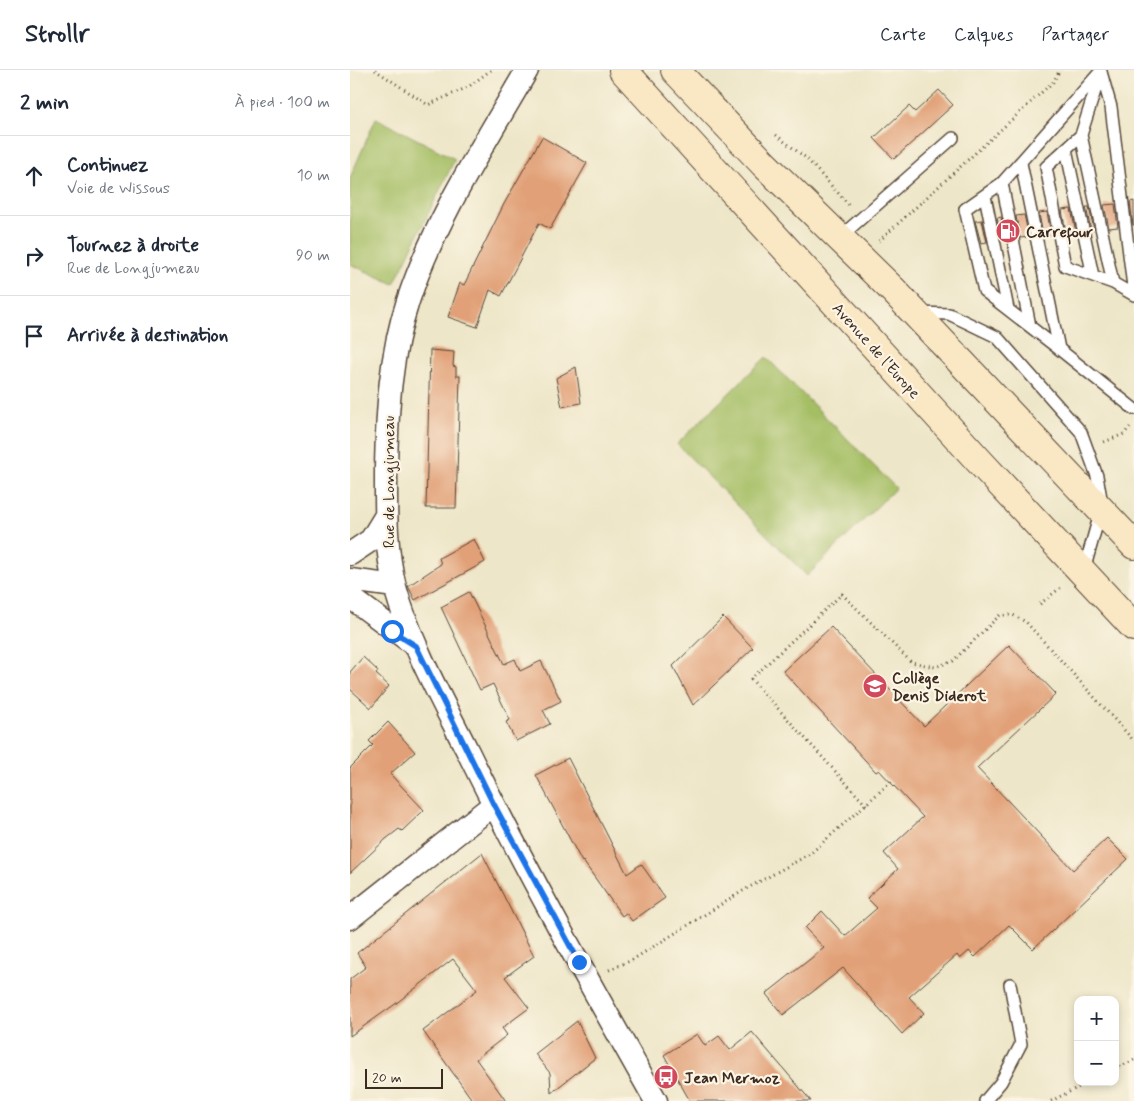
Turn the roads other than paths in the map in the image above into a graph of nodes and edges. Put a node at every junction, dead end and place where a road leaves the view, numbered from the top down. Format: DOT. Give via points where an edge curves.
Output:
graph roads {
  1 [pos="526,70"];
  2 [pos="623,70"];
  3 [pos="675,70"];
  4 [pos="1101,71"];
  5 [pos="1081,135"];
  6 [pos="953,138"];
  7 [pos="1066,149"];
  8 [pos="1020,163"];
  9 [pos="1002,183"];
  10 [pos="985,196"];
  11 [pos="843,240"];
  12 [pos="1093,276"];
  13 [pos="1112,283"];
  14 [pos="1134,295"];
  15 [pos="1008,309"];
  16 [pos="914,313"];
  17 [pos="1030,326"];
  18 [pos="1059,349"];
  19 [pos="1134,409"];
  20 [pos="1101,510"];
  21 [pos="385,517"];
  22 [pos="1134,545"];
  23 [pos="350,554"];
  24 [pos="1075,577"];
  25 [pos="350,580"];
  26 [pos="395,586"];
  27 [pos="350,597"];
  28 [pos="1134,610"];
  29 [pos="1134,627"];
  30 [pos="416,646"];
  31 [pos="494,805"];
  32 [pos="350,918"];
  33 [pos="1010,984"];
  34 [pos="656,1101"];
  35 [pos="985,1101"];
  1 -- 21 [label="street, Rue de Longjumeau" via="440,223 408,302 391,384"];
  2 -- 24 [label="main road, Avenue de l'Europe"];
  3 -- 11 [label="main road" via="764,164"];
  4 -- 5 [label="lane"];
  4 -- 8 [label="lane"];
  4 -- 14 [label="lane" via="1111,108"];
  5 -- 7 [label="lane"];
  5 -- 13 [label="lane"];
  6 -- 11 [label="lane"];
  7 -- 12 [label="lane"];
  7 -- 12 [label="lane" via="1046,167 1065,266"];
  8 -- 9 [label="lane"];
  8 -- 18 [label="lane"];
  9 -- 10 [label="lane"];
  9 -- 17 [label="lane"];
  10 -- 15 [label="lane"];
  10 -- 15 [label="lane" via="965,209 984,290"];
  11 -- 16 [label="main road"];
  12 -- 13 [label="lane"];
  13 -- 14 [label="lane"];
  15 -- 17 [label="lane"];
  16 -- 20 [label="main road"];
  16 -- 20 [label="lane" via="949,314 997,337 1081,432 1097,476"];
  17 -- 18 [label="lane"];
  18 -- 19 [label="lane"];
  20 -- 22 [label="main road"];
  20 -- 24 [label="lane"];
  21 -- 23 [label="street" via="370,540"];
  21 -- 26 [label="street, Rue de Longjumeau"];
  24 -- 28 [label="lane" via="1113,588"];
  24 -- 29 [label="main road, Avenue de l'Europe"];
  25 -- 26 [label="street"];
  26 -- 30 [label="street, Rue de Longjumeau"];
  27 -- 30 [label="street"];
  30 -- 31 [label="street, Rue de Longjumeau"];
  31 -- 32 [label="street"];
  31 -- 34 [label="street, Rue de Longjumeau"];
  33 -- 35 [label="lane" via="1021,1044 1000,1082"];
}
